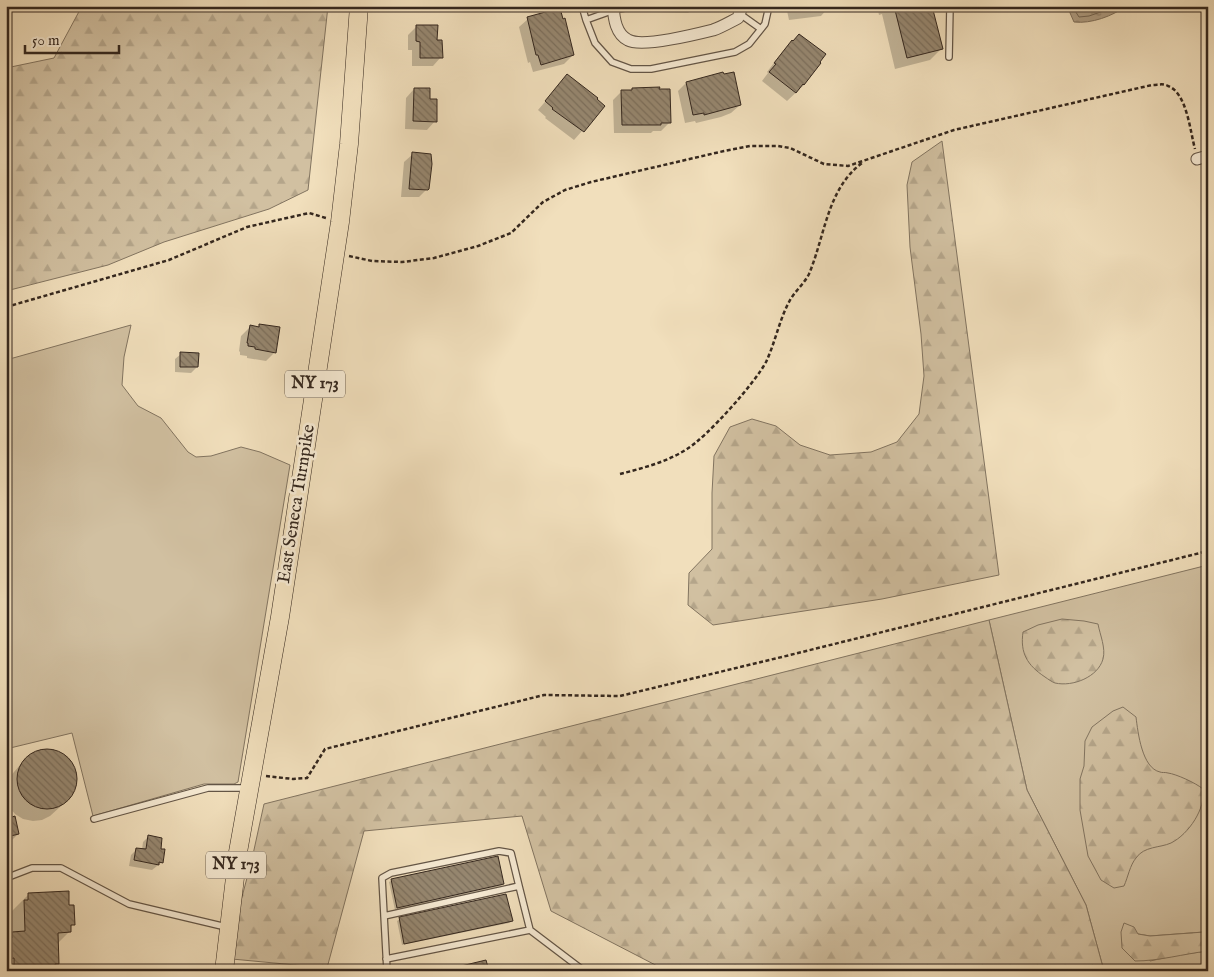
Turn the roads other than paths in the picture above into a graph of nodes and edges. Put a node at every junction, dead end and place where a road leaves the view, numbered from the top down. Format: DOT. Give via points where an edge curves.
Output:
graph roads {
  1 [pos="359,6"];
  2 [pos="582,6"];
  3 [pos="636,6"];
  4 [pos="769,6"];
  5 [pos="950,6"];
  6 [pos="614,8"];
  7 [pos="741,10"];
  8 [pos="586,20"];
  9 [pos="761,29"];
  10 [pos="949,57"];
  11 [pos="251,781"];
  12 [pos="94,819"];
  13 [pos="6,878"];
  14 [pos="519,886"];
  15 [pos="384,916"];
  16 [pos="228,928"];
  17 [pos="530,930"];
  18 [pos="386,959"];
  19 [pos="224,971"];
  20 [pos="387,971"];
  21 [pos="584,971"];
  1 -- 11 [label="main road, East Seneca Turnpike / NY 173" via="340,222 280,617"];
  2 -- 8 [label="lane"];
  3 -- 6 [label="lane"];
  4 -- 9 [label="lane"];
  5 -- 10 [label="lane"];
  6 -- 7 [label="street" via="615,25 627,40 639,43 715,29 738,18"];
  6 -- 8 [label="lane"];
  7 -- 9 [label="lane"];
  8 -- 9 [label="lane" via="595,43 612,62 631,69 651,69 735,52 749,44"];
  11 -- 12 [label="lane" via="208,788"];
  11 -- 16 [label="main road, East Seneca Turnpike / NY 173"];
  13 -- 16 [label="lane" via="32,868 61,868 130,904"];
  14 -- 15 [label="lane"];
  14 -- 15 [label="lane" via="511,853 499,851 391,874 382,878"];
  14 -- 17 [label="lane"];
  15 -- 18 [label="lane"];
  16 -- 19 [label="main road, East Seneca Turnpike / NY 173"];
  17 -- 18 [label="lane"];
  17 -- 21 [label="lane"];
  18 -- 20 [label="lane"];
}
